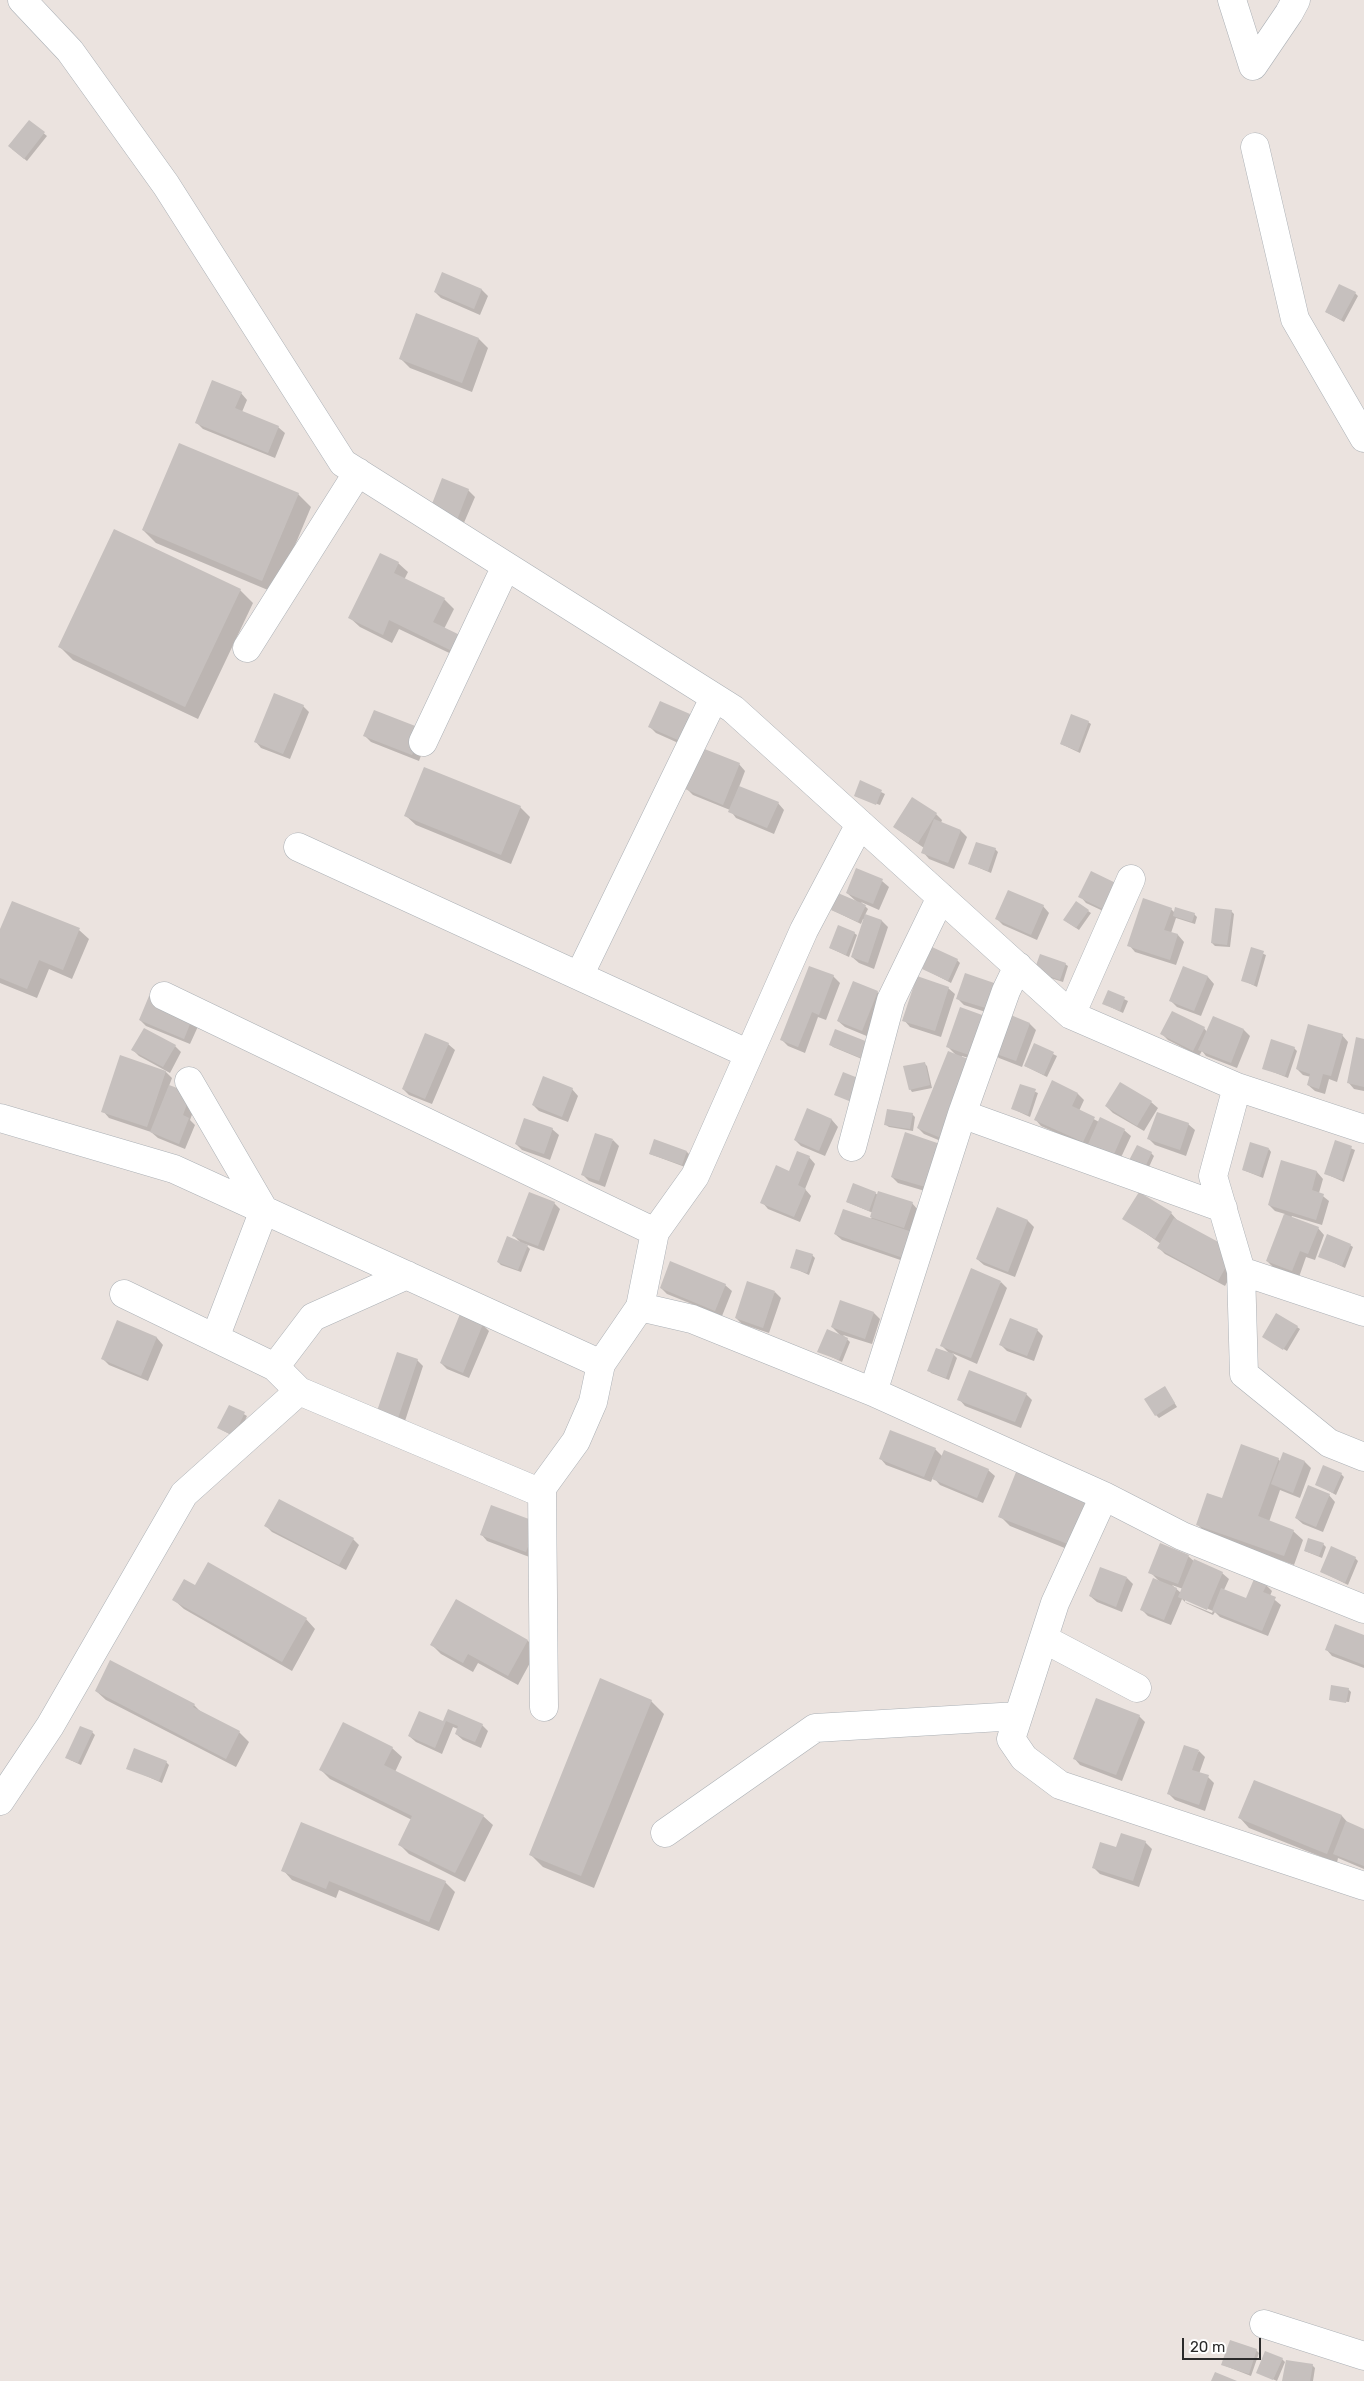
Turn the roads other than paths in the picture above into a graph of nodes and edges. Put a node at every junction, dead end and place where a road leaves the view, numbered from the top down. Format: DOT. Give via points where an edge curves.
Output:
graph roads {
  1 [pos="22,0"];
  2 [pos="1232,0"];
  3 [pos="1296,0"];
  4 [pos="1256,147"];
  5 [pos="1364,438"];
  6 [pos="358,472"];
  7 [pos="506,566"];
  8 [pos="247,648"];
  9 [pos="714,698"];
  10 [pos="423,742"];
  11 [pos="860,824"];
  12 [pos="298,847"];
  13 [pos="1131,880"];
  14 [pos="941,897"];
  15 [pos="1018,966"];
  16 [pos="580,976"];
  17 [pos="164,996"];
  18 [pos="1071,1015"];
  19 [pos="750,1054"];
  20 [pos="189,1081"];
  21 [pos="1237,1087"];
  22 [pos="962,1114"];
  23 [pos="0,1118"];
  24 [pos="1364,1129"];
  25 [pos="852,1146"];
  26 [pos="1223,1208"];
  27 [pos="264,1210"];
  28 [pos="655,1232"];
  29 [pos="1241,1271"];
  30 [pos="407,1275"];
  31 [pos="124,1294"];
  32 [pos="640,1307"];
  33 [pos="1364,1312"];
  34 [pos="215,1338"];
  35 [pos="601,1364"];
  36 [pos="275,1367"];
  37 [pos="299,1391"];
  38 [pos="873,1392"];
  39 [pos="1364,1457"];
  40 [pos="542,1488"];
  41 [pos="1104,1496"];
  42 [pos="1364,1609"];
  43 [pos="1044,1639"];
  44 [pos="1137,1688"];
  45 [pos="544,1707"];
  46 [pos="1018,1716"];
  47 [pos="0,1801"];
  48 [pos="665,1833"];
  49 [pos="1364,1886"];
  50 [pos="1264,2324"];
  51 [pos="1364,2356"];
  1 -- 6 [label="street" via="70,51 155,169 343,463"];
  2 -- 3 [label="street" via="1253,66"];
  4 -- 5 [label="street" via="1295,319"];
  6 -- 7 [label="street"];
  6 -- 8 [label="street"];
  7 -- 9 [label="street"];
  7 -- 10 [label="street"];
  9 -- 11 [label="street" via="733,709"];
  9 -- 16 [label="street"];
  11 -- 14 [label="street"];
  11 -- 19 [label="street" via="804,930"];
  12 -- 16 [label="street"];
  13 -- 18 [label="street"];
  14 -- 15 [label="street"];
  14 -- 25 [label="street" via="891,1000"];
  15 -- 18 [label="street"];
  15 -- 22 [label="street"];
  16 -- 19 [label="street"];
  17 -- 28 [label="street"];
  18 -- 21 [label="street"];
  19 -- 28 [label="street" via="695,1176"];
  20 -- 27 [label="street"];
  21 -- 24 [label="street"];
  21 -- 26 [label="street" via="1213,1176"];
  22 -- 26 [label="street"];
  22 -- 38 [label="street"];
  23 -- 27 [label="street" via="174,1169"];
  26 -- 29 [label="street"];
  27 -- 30 [label="street"];
  27 -- 34 [label="street"];
  28 -- 32 [label="street"];
  29 -- 33 [label="street"];
  29 -- 39 [label="street" via="1244,1374 1329,1443"];
  30 -- 35 [label="street"];
  30 -- 36 [label="street" via="313,1316"];
  31 -- 34 [label="street"];
  32 -- 35 [label="street"];
  32 -- 38 [label="street" via="692,1319"];
  34 -- 36 [label="street"];
  35 -- 40 [label="street" via="593,1402 576,1441"];
  36 -- 37 [label="street"];
  37 -- 40 [label="street" via="539,1492"];
  37 -- 47 [label="street" via="184,1494 50,1726"];
  38 -- 41 [label="street"];
  40 -- 45 [label="street"];
  41 -- 42 [label="street" via="1182,1536"];
  41 -- 43 [label="street" via="1055,1603"];
  43 -- 44 [label="street"];
  43 -- 46 [label="street"];
  46 -- 48 [label="street" via="815,1728"];
  46 -- 49 [label="street" via="1011,1739 1024,1758 1060,1786"];
  50 -- 51 [label="street"];
}
